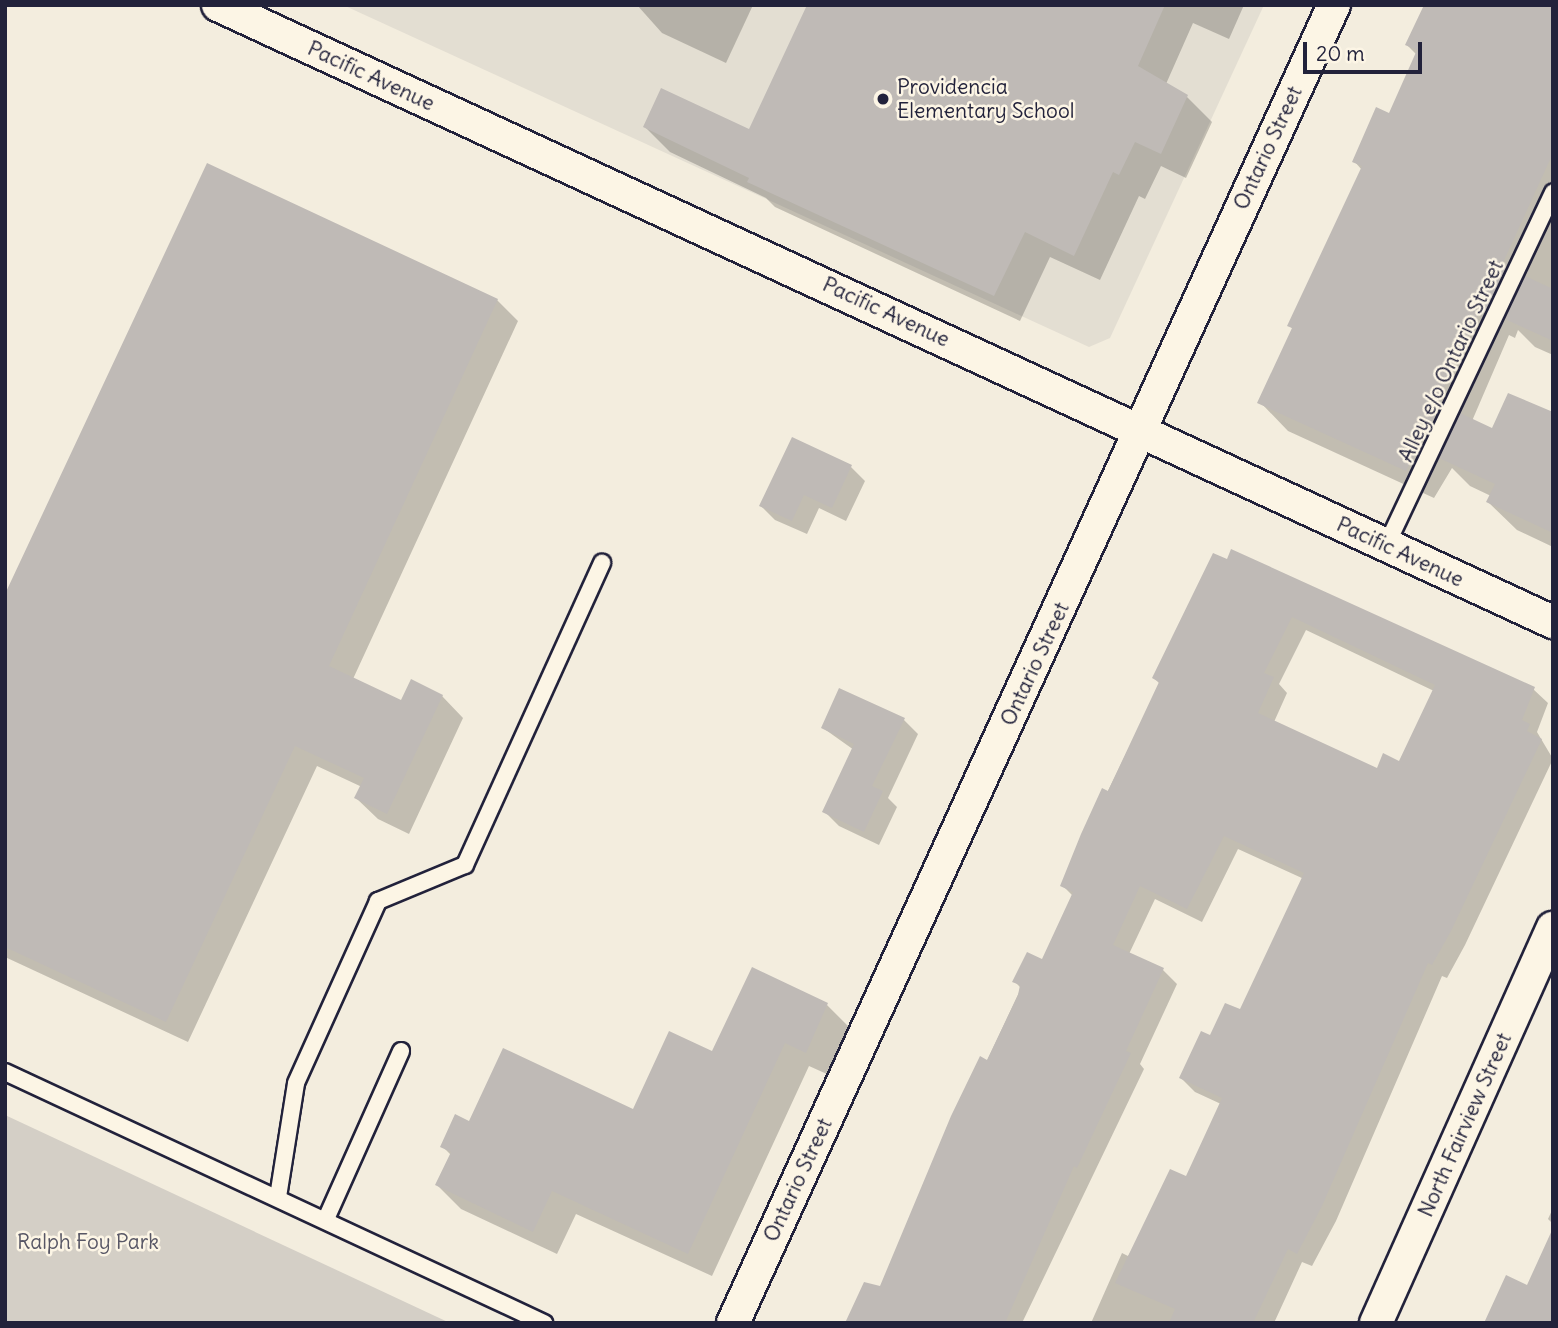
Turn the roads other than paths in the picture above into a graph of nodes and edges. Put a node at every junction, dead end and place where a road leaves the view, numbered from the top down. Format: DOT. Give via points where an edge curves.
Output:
graph roads {
  1 [pos="218,5"];
  2 [pos="1334,5"];
  3 [pos="1553,193"];
  4 [pos="1140,428"];
  5 [pos="1386,546"];
  6 [pos="602,563"];
  7 [pos="1553,622"];
  8 [pos="1553,928"];
  9 [pos="401,1051"];
  10 [pos="5,1072"];
  11 [pos="278,1197"];
  12 [pos="326,1219"];
  13 [pos="544,1323"];
  14 [pos="733,1323"];
  15 [pos="1376,1323"];
  1 -- 4 [label="street, Pacific Avenue"];
  2 -- 4 [label="street, Ontario Street"];
  3 -- 5 [label="lane, Alley e/o Ontario Street"];
  4 -- 5 [label="street, Pacific Avenue"];
  4 -- 14 [label="street, Ontario Street"];
  5 -- 7 [label="street, Pacific Avenue"];
  6 -- 11 [label="lane" via="465,865 378,901 296,1083"];
  8 -- 15 [label="street, North Fairview Street"];
  9 -- 12 [label="lane"];
  10 -- 11 [label="lane"];
  11 -- 12 [label="lane"];
  12 -- 13 [label="lane"];
}
